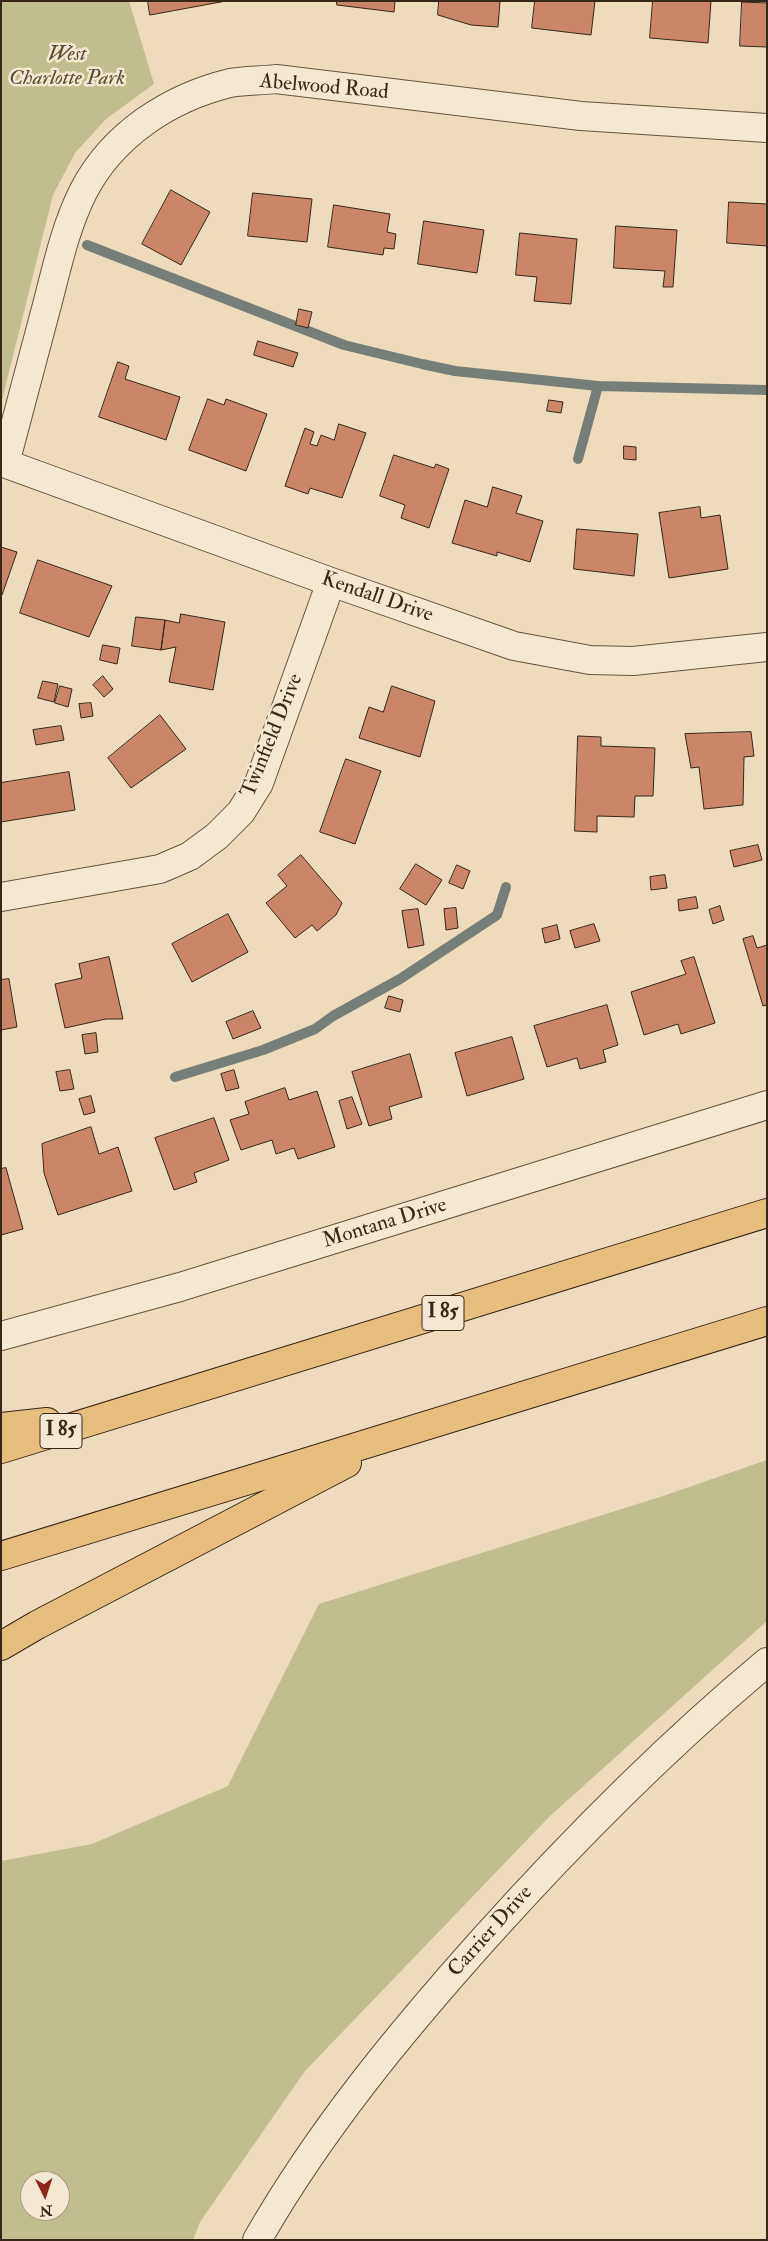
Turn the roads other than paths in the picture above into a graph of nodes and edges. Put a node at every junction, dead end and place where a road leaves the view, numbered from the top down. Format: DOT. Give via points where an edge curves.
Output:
graph roads {
  1 [pos="767,128"];
  2 [pos="3,462"];
  3 [pos="331,582"];
  4 [pos="767,647"];
  5 [pos="1,897"];
  6 [pos="767,1105"];
  7 [pos="767,1213"];
  8 [pos="767,1321"];
  9 [pos="1,1336"];
  10 [pos="120,1412"];
  11 [pos="1,1427"];
  12 [pos="407,1432"];
  13 [pos="1,1449"];
  14 [pos="1,1556"];
  15 [pos="1,1646"];
  16 [pos="767,1662"];
  17 [pos="257,2240"];
  1 -- 2 [label="street, Abelwood Road" via="581,116 276,79 232,83 186,96 130,132 99,164 82,193 64,238"];
  2 -- 3 [label="street, Kendall Drive"];
  3 -- 4 [label="street, Kendall Drive" via="514,646 559,656 640,661"];
  3 -- 5 [label="street, Twinfield Drive" via="259,783 241,812 217,836 190,856 160,869"];
  6 -- 9 [label="street, Montana Drive" via="180,1287"];
  7 -- 10 [label="highway, I 85"];
  8 -- 12 [label="highway"];
  10 -- 11 [label="highway"];
  10 -- 13 [label="highway, I 85"];
  12 -- 14 [label="highway"];
  12 -- 15 [label="highway"];
  16 -- 17 [label="street, Carrier Drive" via="683,1735 612,1803 447,1980 374,2068 319,2142"];
}
